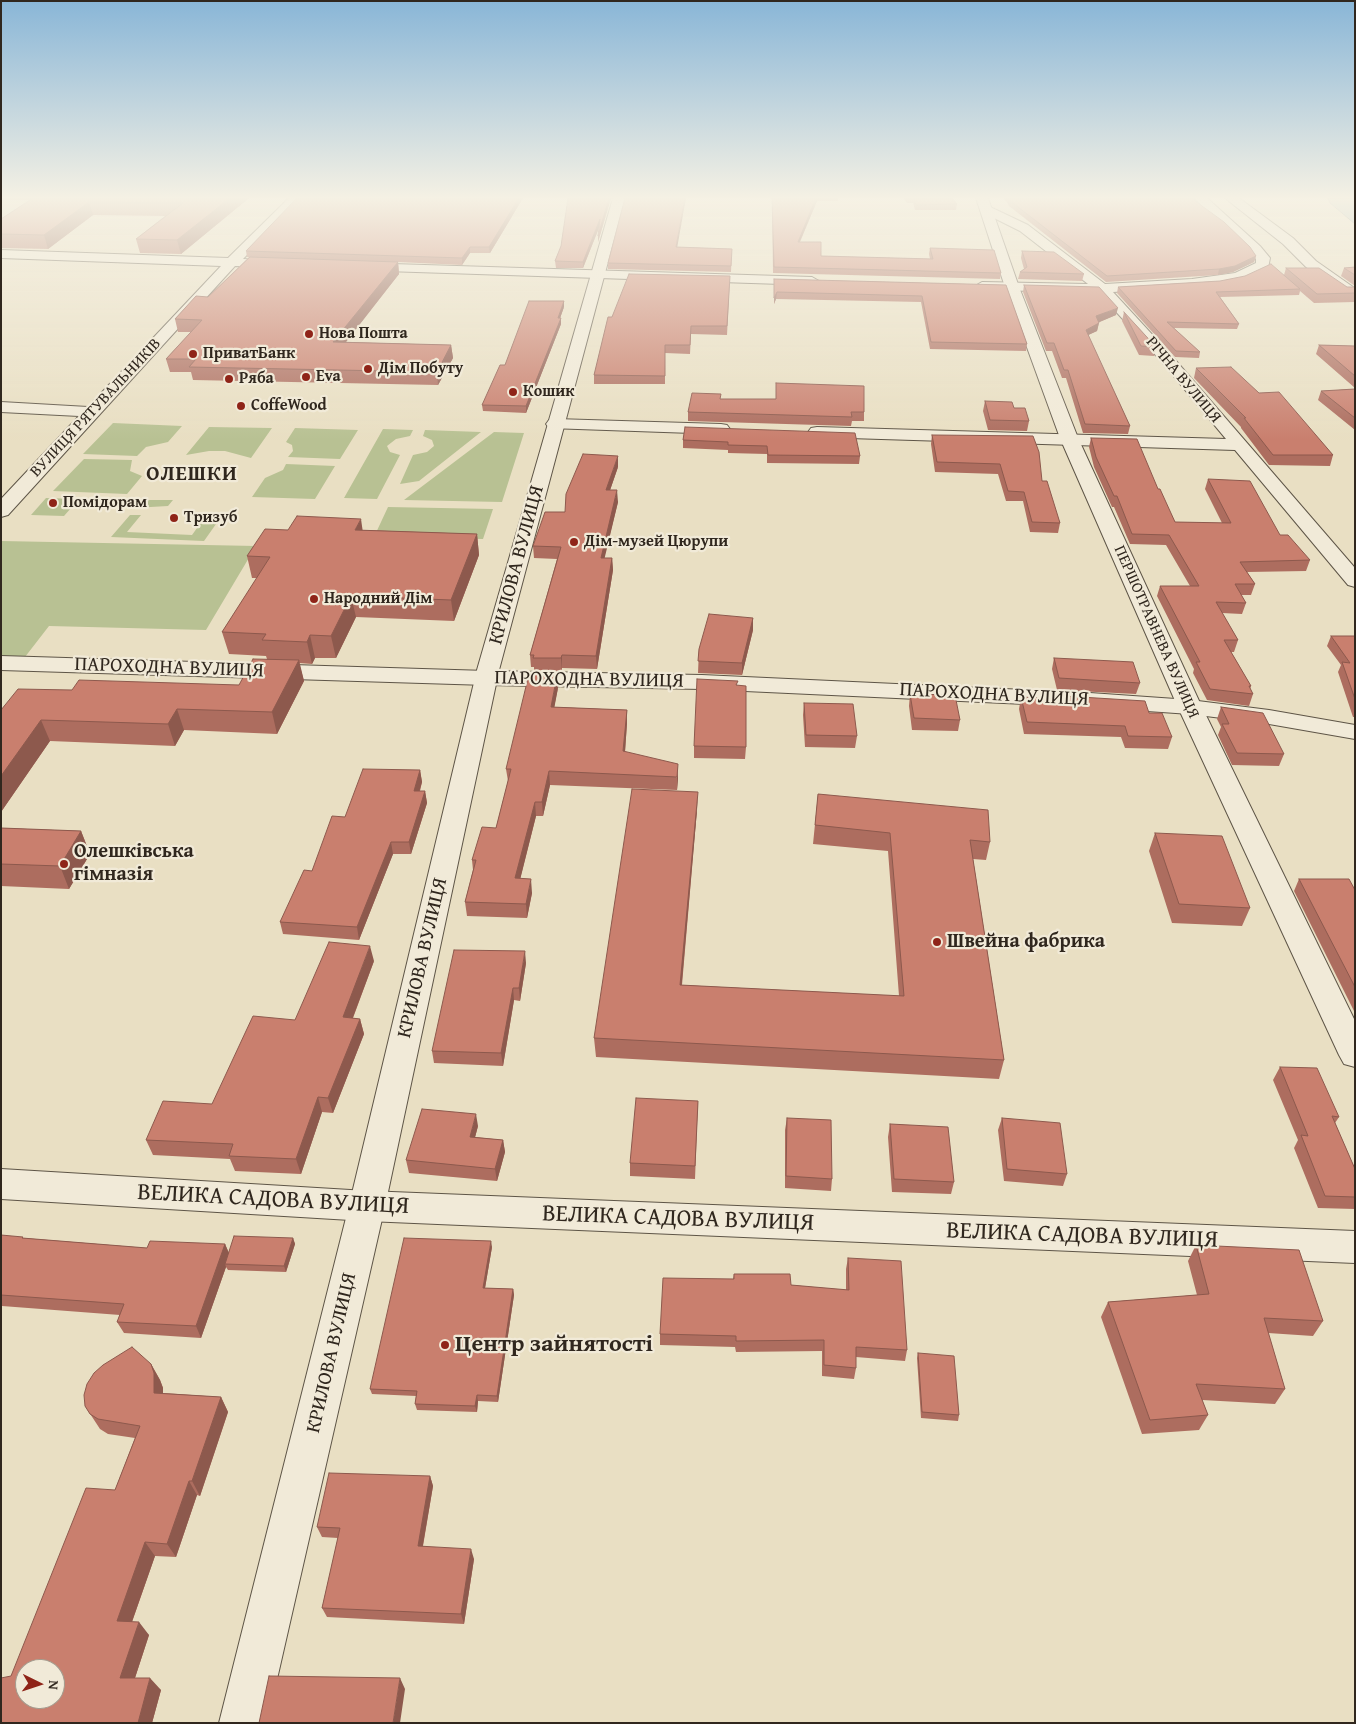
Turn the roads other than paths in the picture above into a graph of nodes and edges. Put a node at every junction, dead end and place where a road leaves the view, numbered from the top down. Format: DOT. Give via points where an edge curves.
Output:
graph roads {
  1 [pos="217,278"];
  2 [pos="597,278"];
  3 [pos="709,278"];
  4 [pos="1009,278"];
  5 [pos="1090,278"];
  6 [pos="1230,278"];
  7 [pos="1332,278"];
  8 [pos="824,282"];
  9 [pos="973,286"];
  10 [pos="1012,287"];
  11 [pos="1102,288"];
  12 [pos="1350,291"];
  13 [pos="1,407"];
  14 [pos="92,412"];
  15 [pos="555,424"];
  16 [pos="739,430"];
  17 [pos="796,431"];
  18 [pos="1069,438"];
  19 [pos="1237,445"];
  20 [pos="1,511"];
  21 [pos="1355,581"];
  22 [pos="1,663"];
  23 [pos="486,678"];
  24 [pos="1190,707"];
  25 [pos="1355,732"];
  26 [pos="1355,1055"];
  27 [pos="1,1184"];
  28 [pos="367,1206"];
  29 [pos="1355,1247"];
  30 [pos="243,1723"];
  1 -- 14 [label="street, ВУЛИЦЯ РЯТУВАЛЬНИКІВ"];
  2 -- 15 [label="street, КРИЛОВА ВУЛИЦЯ"];
  3 -- 8 [label="street"];
  4 -- 10 [label="street, ПЕРШОТРАВНЕВА ВУЛИЦЯ"];
  5 -- 11 [label="street, РІЧНА ВУЛИЦЯ"];
  6 -- 11 [label="street"];
  7 -- 12 [label="street"];
  9 -- 10 [label="street"];
  10 -- 11 [label="street"];
  10 -- 18 [label="street, ПЕРШОТРАВНЕВА ВУЛИЦЯ"];
  11 -- 19 [label="street, РІЧНА ВУЛИЦЯ" via="1166,358"];
  13 -- 14 [label="street"];
  14 -- 20 [label="street, ВУЛИЦЯ РЯТУВАЛЬНИКІВ"];
  15 -- 16 [label="street"];
  15 -- 23 [label="street, КРИЛОВА ВУЛИЦЯ"];
  17 -- 18 [label="street"];
  18 -- 19 [label="street"];
  18 -- 24 [label="street, ПЕРШОТРАВНЕВА ВУЛИЦЯ"];
  19 -- 21 [label="street, РІЧНА ВУЛИЦЯ"];
  22 -- 23 [label="street, ПАРОХОДНА ВУЛИЦЯ"];
  23 -- 24 [label="street, ПАРОХОДНА ВУЛИЦЯ" via="702,682"];
  23 -- 28 [label="street, КРИЛОВА ВУЛИЦЯ"];
  24 -- 25 [label="street, ПАРОХОДНА ВУЛИЦЯ" via="1269,716"];
  24 -- 26 [label="street, ПЕРШОТРАВНЕВА ВУЛИЦЯ"];
  27 -- 28 [label="street, ВЕЛИКА САДОВА ВУЛИЦЯ"];
  28 -- 29 [label="street, ВЕЛИКА САДОВА ВУЛИЦЯ"];
  28 -- 30 [label="street, КРИЛОВА ВУЛИЦЯ"];
}
